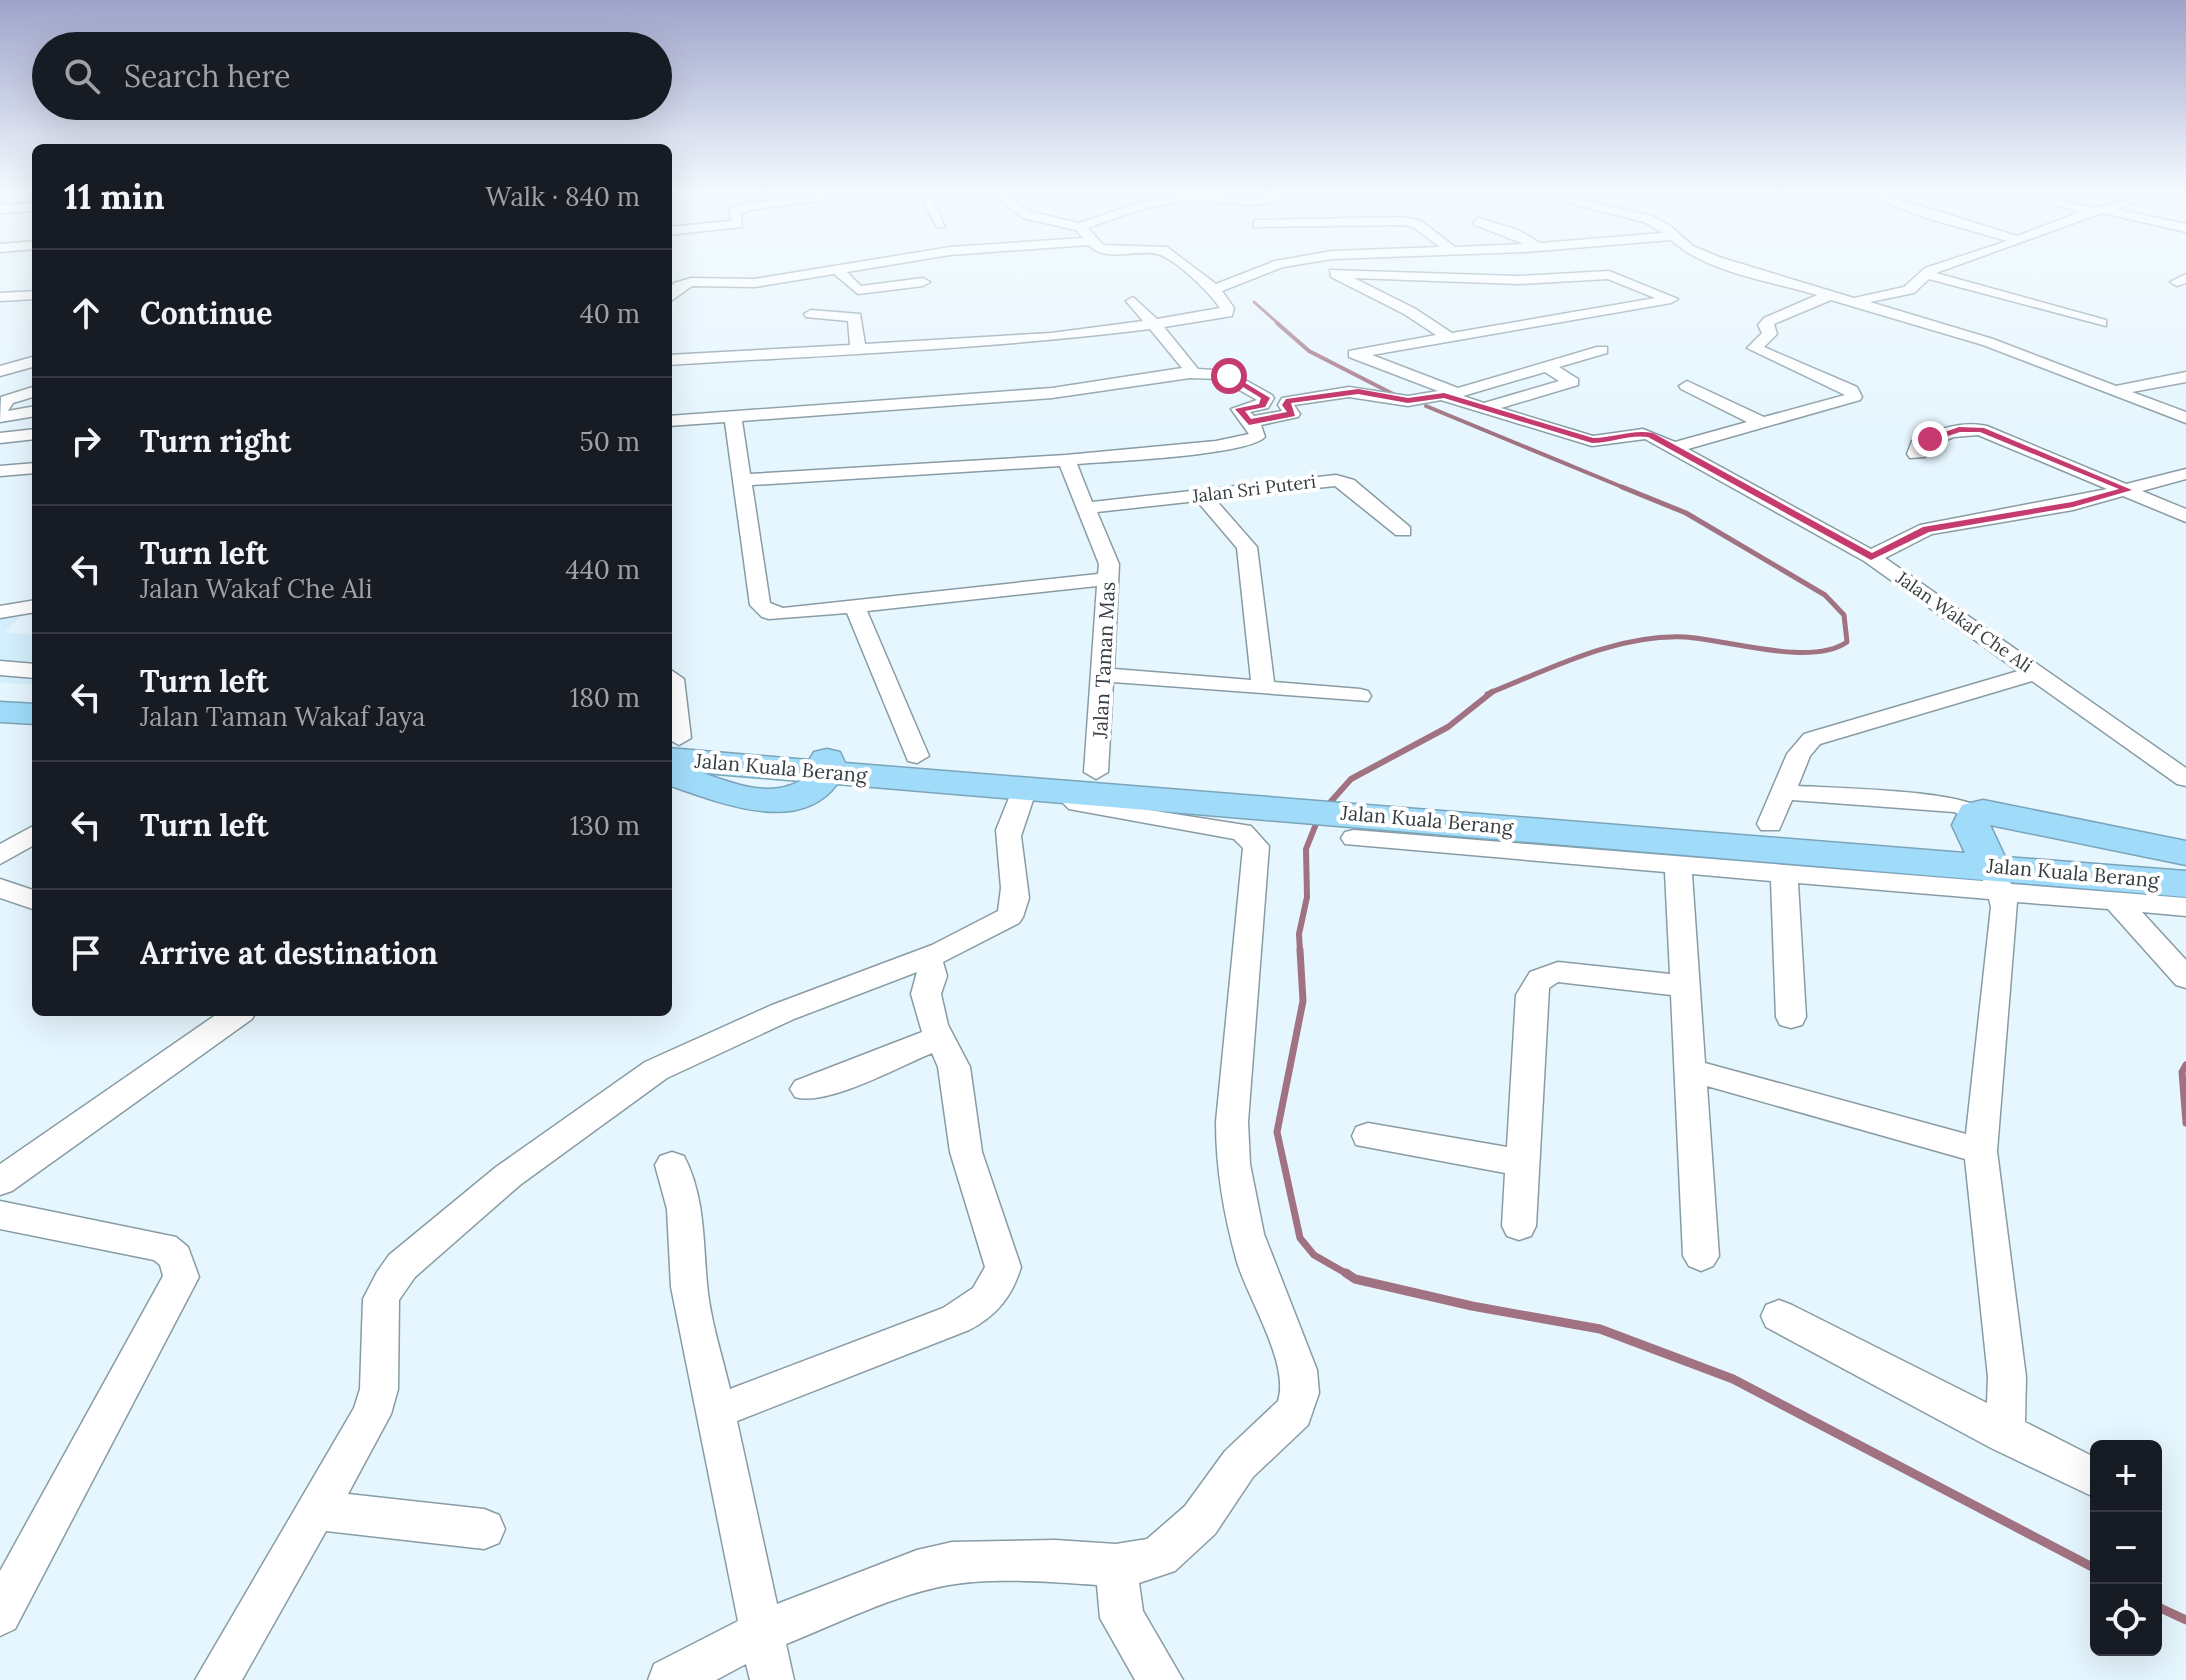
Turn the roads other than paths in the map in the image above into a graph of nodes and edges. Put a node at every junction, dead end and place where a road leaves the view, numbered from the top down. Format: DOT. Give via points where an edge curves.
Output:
graph roads {
  1 [pos="817,271"];
  2 [pos="839,271"];
  3 [pos="1191,271"];
  4 [pos="1250,271"];
  5 [pos="1332,271"];
  6 [pos="1753,271"];
  7 [pos="1931,271"];
  8 [pos="1335,273"];
  9 [pos="1924,274"];
  10 [pos="2186,278"];
  11 [pos="923,282"];
  12 [pos="2186,285"];
  13 [pos="1214,289"];
  14 [pos="672,294"];
  15 [pos="32,295"];
  16 [pos="1830,295"];
  17 [pos="0,297"];
  18 [pos="1133,301"];
  19 [pos="1855,302"];
  20 [pos="811,314"];
  21 [pos="2101,323"];
  22 [pos="1154,324"];
  23 [pos="1447,336"];
  24 [pos="858,350"];
  25 [pos="1602,350"];
  26 [pos="672,360"];
  27 [pos="32,362"];
  28 [pos="1548,367"];
  29 [pos="0,371"];
  30 [pos="1190,373"];
  31 [pos="2186,377"];
  32 [pos="1687,386"];
  33 [pos="2117,390"];
  34 [pos="32,392"];
  35 [pos="1452,395"];
  36 [pos="1484,408"];
  37 [pos="0,410"];
  38 [pos="32,412"];
  39 [pos="0,417"];
  40 [pos="2186,418"];
  41 [pos="733,419"];
  42 [pos="672,421"];
  43 [pos="1249,422"];
  44 [pos="1761,422"];
  45 [pos="32,434"];
  46 [pos="0,438"];
  47 [pos="1677,447"];
  48 [pos="1916,454"];
  49 [pos="1066,460"];
  50 [pos="32,468"];
  51 [pos="0,471"];
  52 [pos="2186,474"];
  53 [pos="742,480"];
  54 [pos="2127,490"];
  55 [pos="1202,496"];
  56 [pos="1086,508"];
  57 [pos="2186,516"];
  58 [pos="1403,531"];
  59 [pos="1871,557"];
  60 [pos="1109,579"];
  61 [pos="854,606"];
  62 [pos="32,607"];
  63 [pos="0,612"];
  64 [pos="0,668"];
  65 [pos="32,671"];
  66 [pos="2035,673"];
  67 [pos="1105,675"];
  68 [pos="672,678"];
  69 [pos="1263,688"];
  70 [pos="0,692"];
  71 [pos="32,694"];
  72 [pos="1360,696"];
  73 [pos="0,712"];
  74 [pos="32,714"];
  75 [pos="672,732"];
  76 [pos="784,746"];
  77 [pos="917,756"];
  78 [pos="827,771"];
  79 [pos="1096,772"];
  80 [pos="2182,773"];
  81 [pos="672,774"];
  82 [pos="1025,788"];
  83 [pos="1064,792"];
  84 [pos="1269,796"];
  85 [pos="1391,806"];
  86 [pos="1777,808"];
  87 [pos="32,835"];
  88 [pos="1463,835"];
  89 [pos="1354,838"];
  90 [pos="1986,852"];
  91 [pos="0,856"];
  92 [pos="2186,856"];
  93 [pos="1678,864"];
  94 [pos="1784,873"];
  95 [pos="2186,884"];
  96 [pos="0,888"];
  97 [pos="32,900"];
  98 [pos="2116,901"];
  99 [pos="2186,907"];
  100 [pos="927,958"];
  101 [pos="2186,978"];
  102 [pos="1685,986"];
  103 [pos="235,1016"];
  104 [pos="1791,1017"];
  105 [pos="940,1037"];
  106 [pos="1690,1070"];
  107 [pos="806,1089"];
  108 [pos="1368,1136"];
  109 [pos="1981,1151"];
  110 [pos="1522,1163"];
  111 [pos="672,1165"];
  112 [pos="0,1182"];
  113 [pos="0,1215"];
  114 [pos="1519,1226"];
  115 [pos="1701,1256"];
  116 [pos="1779,1316"];
  117 [pos="715,1412"];
  118 [pos="2005,1435"];
  119 [pos="2090,1476"];
  120 [pos="315,1510"];
  121 [pos="484,1529"];
  122 [pos="1116,1565"];
  123 [pos="0,1614"];
  124 [pos="761,1632"];
  125 [pos="217,1680"];
  126 [pos="670,1680"];
  127 [pos="772,1680"];
  128 [pos="1161,1680"];
  1 -- 14 [label="street" via="755,283 691,282"];
  2 -- 11 [label="street" via="858,290"];
  3 -- 13 [label="street"];
  4 -- 13 [label="street"];
  5 -- 8 [label="street"];
  6 -- 16 [label="street"];
  7 -- 9 [label="street"];
  8 -- 23 [label="street"];
  8 -- 23 [label="street" via="1518,280 1609,275 1672,300"];
  9 -- 19 [label="street" via="1909,290"];
  9 -- 21 [label="street"];
  10 -- 12 [label="street" via="2177,282"];
  13 -- 22 [label="street" via="1227,313"];
  15 -- 17 [label="street"];
  16 -- 19 [label="street"];
  16 -- 44 [label="street" via="1769,321 1765,325 1770,334 1754,348 1855,395"];
  18 -- 22 [label="street"];
  19 -- 33 [label="street" via="1988,342"];
  20 -- 24 [label="street" via="855,317"];
  22 -- 24 [label="street"];
  22 -- 30 [label="street"];
  23 -- 35 [label="street" via="1354,354"];
  24 -- 26 [label="street"];
  25 -- 28 [label="street"];
  27 -- 29 [label="street"];
  28 -- 35 [label="street"];
  28 -- 36 [label="street" via="1571,379 1570,384"];
  30 -- 41 [label="street" via="1052,393"];
  30 -- 43 [label="street" via="1223,374 1266,398 1262,405 1239,409"];
  31 -- 33 [label="street"];
  32 -- 44 [label="street"];
  33 -- 40 [label="street"];
  34 -- 37 [label="street" via="7,400"];
  35 -- 36 [label="street, Jalan Wakaf Che Ali"];
  35 -- 43 [label="street, Jalan Wakaf Che Ali" via="1408,401 1349,392 1288,401 1292,414"];
  36 -- 47 [label="street, Jalan Wakaf Che Ali" via="1592,441 1637,432"];
  38 -- 39 [label="street"];
  41 -- 42 [label="street"];
  41 -- 53 [label="street"];
  43 -- 49 [label="street" via="1258,434 1247,441"];
  44 -- 47 [label="street"];
  45 -- 46 [label="street"];
  47 -- 59 [label="street, Jalan Wakaf Che Ali"];
  48 -- 54 [label="street" via="1918,445 1930,439 1981,430"];
  49 -- 53 [label="street"];
  49 -- 56 [label="street, Jalan Taman Mas"];
  50 -- 51 [label="street"];
  52 -- 54 [label="street"];
  53 -- 61 [label="street" via="763,609 783,614"];
  54 -- 57 [label="street"];
  54 -- 59 [label="street" via="1927,529"];
  55 -- 56 [label="street, Jalan Sri Puteri"];
  55 -- 58 [label="street, Jalan Sri Puteri" via="1336,480 1348,484"];
  55 -- 69 [label="street" via="1247,547"];
  56 -- 60 [label="street, Jalan Taman Mas" via="1109,564"];
  59 -- 66 [label="street, Jalan Wakaf Che Ali"];
  60 -- 61 [label="street"];
  60 -- 67 [label="street, Jalan Taman Mas"];
  61 -- 77 [label="street"];
  62 -- 63 [label="street"];
  64 -- 65 [label="street"];
  66 -- 80 [label="street, Jalan Wakaf Che Ali"];
  66 -- 86 [label="street" via="1812,739 1799,754"];
  67 -- 69 [label="street"];
  67 -- 79 [label="street, Jalan Taman Mas"];
  68 -- 75 [label="street"];
  69 -- 72 [label="street"];
  70 -- 71 [label="highway"];
  73 -- 74 [label="highway"];
  75 -- 76 [label="highway, Jalan Kuala Berang"];
  75 -- 78 [label="highway, Jalan Kuala Berang"];
  76 -- 77 [label="highway, Jalan Kuala Berang"];
  76 -- 78 [label="highway" via="824,756"];
  77 -- 79 [label="highway, Jalan Kuala Berang"];
  78 -- 81 [label="highway" via="809,791 776,801"];
  78 -- 82 [label="highway, Jalan Kuala Berang"];
  79 -- 84 [label="highway, Jalan Kuala Berang"];
  82 -- 83 [label="highway, Jalan Kuala Berang"];
  82 -- 100 [label="street" via="1008,837 1014,910 998,924"];
  83 -- 84 [label="highway, Jalan Kuala Berang"];
  83 -- 122 [label="street" via="1078,804 1097,809 1242,832 1256,846 1232,1122 1233,1164 1256,1266 1298,1370 1300,1393 1294,1412 1239,1464 1200,1520 1160,1556"];
  84 -- 85 [label="highway, Jalan Kuala Berang"];
  85 -- 86 [label="highway, Jalan Kuala Berang"];
  85 -- 88 [label="highway, Jalan Kuala Berang"];
  86 -- 90 [label="highway, Jalan Kuala Berang"];
  87 -- 91 [label="street"];
  88 -- 89 [label="street"];
  88 -- 90 [label="highway, Jalan Kuala Berang"];
  88 -- 93 [label="street"];
  90 -- 92 [label="highway, Jalan Kuala Berang"];
  90 -- 94 [label="street"];
  90 -- 95 [label="highway, Jalan Kuala Berang"];
  90 -- 98 [label="street"];
  90 -- 109 [label="street" via="2005,907"];
  93 -- 94 [label="street"];
  93 -- 102 [label="street"];
  94 -- 104 [label="street"];
  96 -- 97 [label="street"];
  98 -- 99 [label="street"];
  98 -- 101 [label="street"];
  100 -- 105 [label="street" via="932,976 926,994"];
  100 -- 120 [label="street" via="783,1012 638,1080 508,1176 402,1266 381,1299 379,1389 372,1414"];
  102 -- 106 [label="street"];
  102 -- 110 [label="street" via="1558,972 1536,982"];
  103 -- 112 [label="street"];
  105 -- 107 [label="street"];
  105 -- 117 [label="street" via="954,1067 963,1138 1003,1267 1000,1281 975,1310 956,1319"];
  106 -- 109 [label="street"];
  106 -- 115 [label="street"];
  108 -- 110 [label="street"];
  109 -- 118 [label="street" via="2007,1377"];
  110 -- 114 [label="street"];
  111 -- 117 [label="street" via="681,1185 689,1287"];
  113 -- 123 [label="street" via="164,1247 176,1257 181,1277"];
  116 -- 118 [label="street"];
  117 -- 124 [label="street"];
  118 -- 119 [label="street"];
  120 -- 121 [label="street"];
  120 -- 125 [label="street"];
  122 -- 124 [label="street" via="952,1563 890,1580"];
  122 -- 128 [label="street" via="1122,1618"];
  124 -- 126 [label="street"];
  124 -- 127 [label="street"];
}
